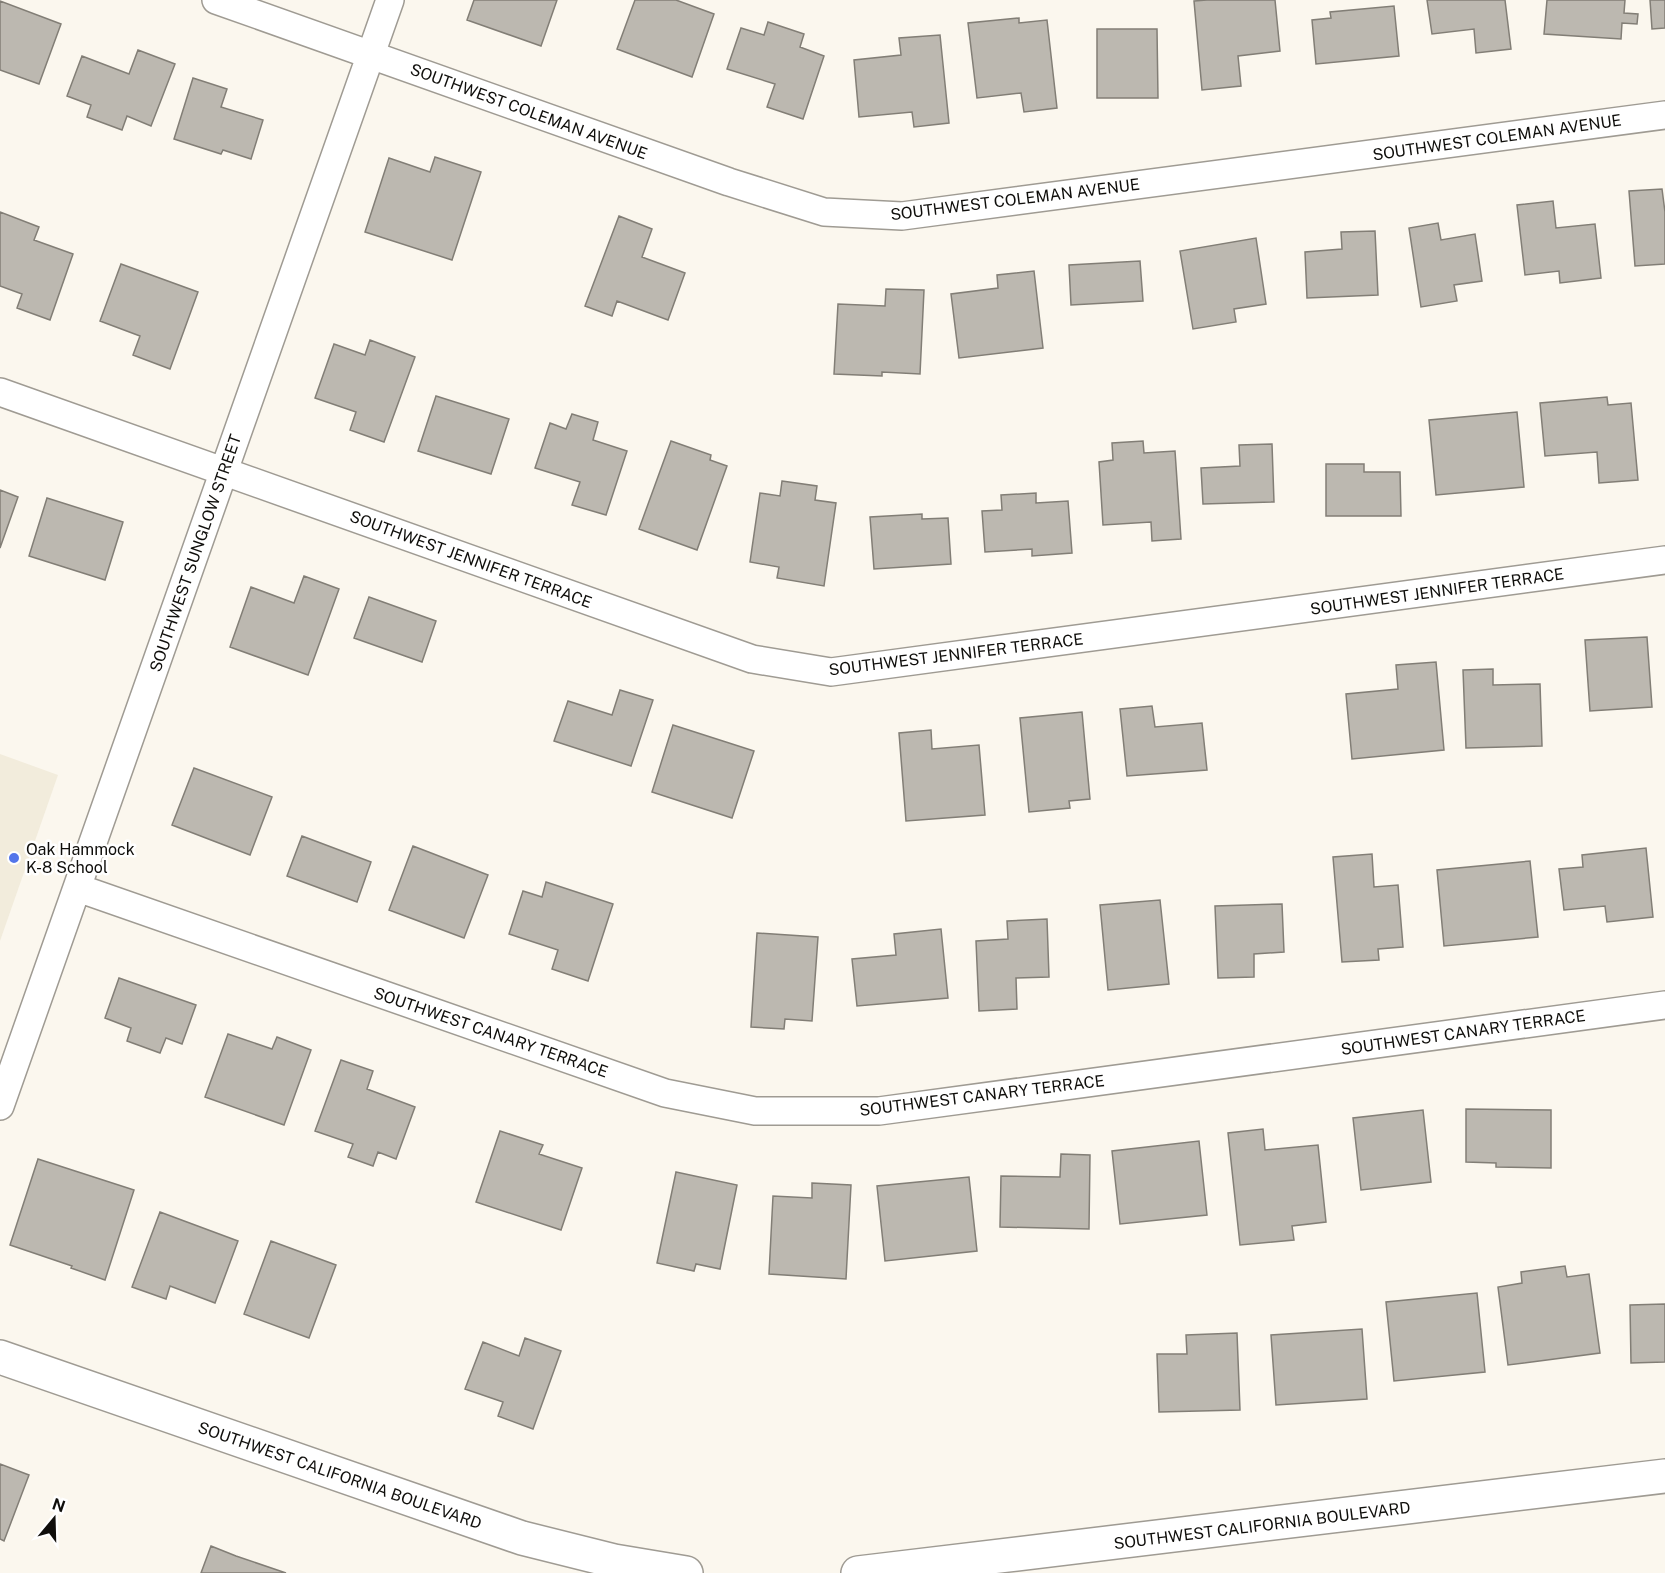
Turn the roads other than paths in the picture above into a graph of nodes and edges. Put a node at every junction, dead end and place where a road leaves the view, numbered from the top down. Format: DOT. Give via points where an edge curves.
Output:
graph roads {
  1 [pos="216,0"];
  2 [pos="390,0"];
  3 [pos="370,54"];
  4 [pos="1665,114"];
  5 [pos="0,392"];
  6 [pos="224,471"];
  7 [pos="1665,560"];
  8 [pos="78,888"];
  9 [pos="1665,1005"];
  10 [pos="0,1106"];
  11 [pos="0,1357"];
  12 [pos="1665,1476"];
  13 [pos="676,1573"];
  14 [pos="858,1573"];
  1 -- 3 [label="street, SOUTHWEST COLEMAN AVENUE"];
  2 -- 3 [label="street, SOUTHWEST SUNGLOW STREET"];
  3 -- 4 [label="street, SOUTHWEST COLEMAN AVENUE" via="803,206 824,212 902,216"];
  3 -- 6 [label="street, SOUTHWEST SUNGLOW STREET"];
  5 -- 6 [label="street, SOUTHWEST JENNIFER TERRACE"];
  6 -- 7 [label="street, SOUTHWEST JENNIFER TERRACE" via="752,660 831,672"];
  6 -- 8 [label="street, SOUTHWEST SUNGLOW STREET"];
  8 -- 9 [label="street, SOUTHWEST CANARY TERRACE" via="664,1093 755,1111 879,1111"];
  8 -- 10 [label="street, SOUTHWEST SUNGLOW STREET"];
  11 -- 13 [label="street, SOUTHWEST CALIFORNIA BOULEVARD" via="522,1538"];
  12 -- 14 [label="street, SOUTHWEST CALIFORNIA BOULEVARD"];
}
